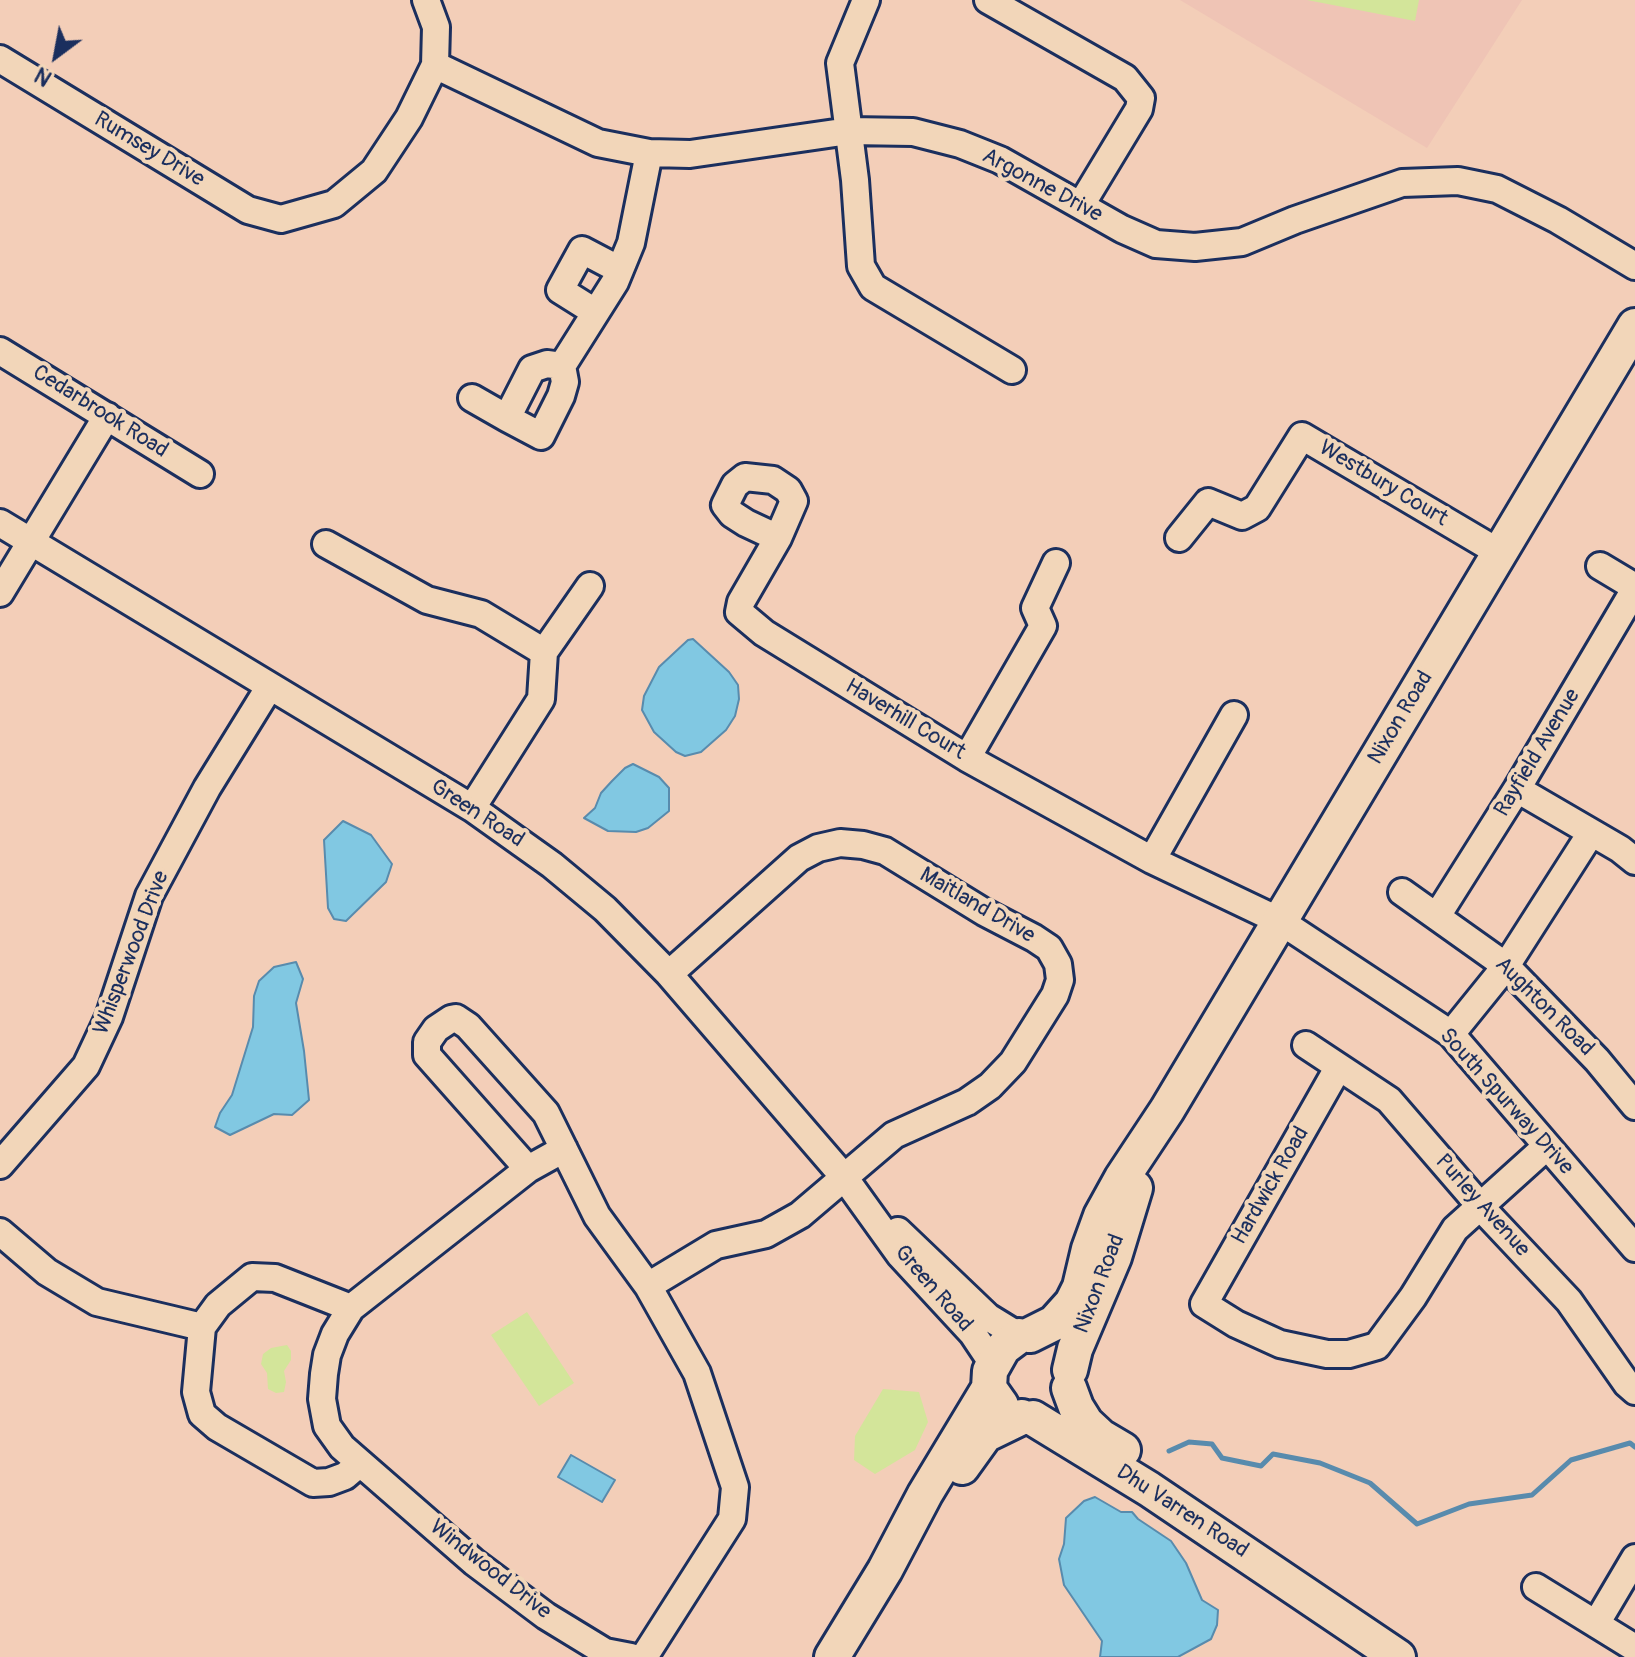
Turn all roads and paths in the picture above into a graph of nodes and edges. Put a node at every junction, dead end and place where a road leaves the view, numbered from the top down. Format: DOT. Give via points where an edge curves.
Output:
graph roads {
  1 [pos="426,0"];
  2 [pos="866,0"];
  3 [pos="988,0"];
  4 [pos="0,59"];
  5 [pos="435,65"];
  6 [pos="849,131"];
  7 [pos="649,153"];
  8 [pos="1081,205"];
  9 [pos="1635,266"];
  10 [pos="620,270"];
  11 [pos="595,312"];
  12 [pos="1635,326"];
  13 [pos="0,351"];
  14 [pos="562,366"];
  15 [pos="1012,370"];
  16 [pos="472,398"];
  17 [pos="107,416"];
  18 [pos="507,418"];
  19 [pos="200,474"];
  20 [pos="0,523"];
  21 [pos="778,538"];
  22 [pos="1179,538"];
  23 [pos="31,542"];
  24 [pos="326,544"];
  25 [pos="1500,553"];
  26 [pos="1056,563"];
  27 [pos="1600,566"];
  28 [pos="590,586"];
  29 [pos="1635,588"];
  30 [pos="0,593"];
  31 [pos="544,652"];
  32 [pos="270,686"];
  33 [pos="1234,715"];
  34 [pos="967,758"];
  35 [pos="1517,789"];
  36 [pos="472,808"];
  37 [pos="1591,833"];
  38 [pos="1152,860"];
  39 [pos="1635,861"];
  40 [pos="1402,892"];
  41 [pos="1437,916"];
  42 [pos="1280,921"];
  43 [pos="1506,966"];
  44 [pos="669,974"];
  45 [pos="1451,1034"];
  46 [pos="1306,1045"];
  47 [pos="1338,1068"];
  48 [pos="1635,1106"];
  49 [pos="1167,1110"];
  50 [pos="1547,1146"];
  51 [pos="564,1149"];
  52 [pos="0,1165"];
  53 [pos="528,1169"];
  54 [pos="844,1177"];
  55 [pos="1481,1206"];
  56 [pos="869,1209"];
  57 [pos="0,1232"];
  58 [pos="1635,1248"];
  59 [pos="648,1286"];
  60 [pos="351,1308"];
  61 [pos="202,1327"];
  62 [pos="1024,1336"];
  63 [pos="1070,1379"];
  64 [pos="990,1380"];
  65 [pos="1635,1391"];
  66 [pos="1027,1417"];
  67 [pos="359,1464"];
  68 [pos="1635,1558"];
  69 [pos="885,1570"];
  70 [pos="1536,1587"];
  71 [pos="1329,1608"];
  72 [pos="1596,1624"];
  73 [pos="1635,1648"];
  74 [pos="631,1657"];
  75 [pos="644,1657"];
  76 [pos="832,1657"];
  77 [pos="1398,1657"];
  1 -- 5 [label="street" via="436,27"];
  2 -- 6 [label="street" via="840,63"];
  3 -- 8 [label="street" via="1125,78 1141,98"];
  4 -- 5 [label="street, Rumsey Drive" via="248,210 281,219 334,204 374,171"];
  5 -- 7 [label="street, Argonne Drive" via="598,143"];
  6 -- 7 [label="street, Argonne Drive" via="690,154"];
  6 -- 8 [label="street, Argonne Drive" via="913,132 960,144"];
  6 -- 15 [label="street" via="861,266 873,287"];
  7 -- 10 [label="street" via="631,243"];
  8 -- 9 [label="street, Argonne Drive" via="1156,244 1218,246 1402,183 1458,181 1497,189"];
  10 -- 11 [label="street"];
  10 -- 11 [label="street" via="582,250 560,290"];
  11 -- 14 [label="street"];
  12 -- 25 [label="main road, Nixon Road"];
  13 -- 17 [label="street, Cedarbrook Road"];
  14 -- 18 [label="street" via="532,369"];
  14 -- 18 [label="street" via="561,396 541,436"];
  16 -- 18 [label="street"];
  17 -- 19 [label="street, Cedarbrook Road"];
  17 -- 23 [label="street"];
  20 -- 23 [label="street, Green Road"];
  21 -- 34 [label="street, Haverhill Court" via="739,612 764,633"];
  22 -- 25 [label="street, Westbury Court" via="1208,502 1242,516 1257,508 1302,436"];
  23 -- 30 [label="street"];
  23 -- 32 [label="street, Green Road"];
  24 -- 31 [label="street" via="427,600 481,614"];
  25 -- 42 [label="main road, Nixon Road"];
  26 -- 34 [label="street" via="1035,608 1043,626"];
  27 -- 29 [label="street, Rayfield Avenue"];
  28 -- 31 [label="street"];
  29 -- 35 [label="street, Rayfield Avenue"];
  31 -- 36 [label="street" via="541,699"];
  32 -- 36 [label="street, Green Road"];
  32 -- 52 [label="street, Whisperwood Drive" via="149,896 109,1017 86,1066"];
  33 -- 38 [label="street"];
  34 -- 38 [label="street, Haverhill Court"];
  35 -- 37 [label="street"];
  35 -- 41 [label="street, Rayfield Avenue"];
  36 -- 44 [label="street, Green Road" via="594,900"];
  37 -- 39 [label="street"];
  37 -- 43 [label="street"];
  38 -- 42 [label="street, Haverhill Court"];
  40 -- 41 [label="street, Aughton Road"];
  41 -- 43 [label="street, Aughton Road"];
  42 -- 45 [label="street, South Spurway Drive"];
  42 -- 49 [label="main road, Nixon Road"];
  43 -- 45 [label="street"];
  43 -- 48 [label="street, Aughton Road"];
  44 -- 54 [label="street, Green Road"];
  44 -- 54 [label="street, Maitland Drive" via="799,858 840,843 885,851 1049,948 1060,980 1013,1062 967,1102 894,1135"];
  45 -- 50 [label="street, South Spurway Drive"];
  46 -- 47 [label="street, Purley Avenue"];
  47 -- 55 [label="street, Purley Avenue" via="1389,1100"];
  47 -- 55 [label="street, Hardwick Road" via="1204,1304 1280,1344 1327,1354 1377,1346 1455,1229"];
  49 -- 62 [label="main road, Nixon Road" via="1101,1216 1072,1303 1054,1323"];
  49 -- 63 [label="main road, Nixon Road" via="1079,1340"];
  50 -- 55 [label="street"];
  50 -- 58 [label="street, South Spurway Drive"];
  51 -- 53 [label="street, Windwood Drive"];
  51 -- 53 [label="street" via="546,1113 468,1026 451,1019 427,1042 427,1055"];
  51 -- 59 [label="street" via="597,1216"];
  53 -- 60 [label="street, Windwood Drive"];
  54 -- 56 [label="street, Green Road"];
  54 -- 59 [label="street" via="800,1215 766,1234 716,1245"];
  55 -- 65 [label="street, Purley Avenue" via="1569,1301"];
  56 -- 62 [label="street, Green Road" via="912,1242 988,1317"];
  56 -- 64 [label="street, Green Road" via="900,1255 973,1334 989,1358"];
  57 -- 61 [label="street" via="47,1272 97,1302"];
  59 -- 75 [label="street" via="697,1373 735,1487 732,1519"];
  60 -- 61 [label="street" via="275,1278 252,1277 218,1305"];
  60 -- 67 [label="street, Windwood Drive" via="327,1355 322,1399 327,1426"];
  61 -- 67 [label="street" via="196,1392 202,1414 313,1483 345,1476"];
  62 -- 63 [label="main road" via="1044,1339 1064,1355"];
  62 -- 64 [label="main road" via="1003,1348"];
  63 -- 66 [label="main road" via="1055,1407"];
  63 -- 71 [label="main road, Dhu Varren Road" via="1081,1415 1101,1437 1188,1491"];
  64 -- 66 [label="main road" via="997,1402"];
  64 -- 69 [label="main road"];
  66 -- 69 [label="main road" via="985,1435"];
  66 -- 71 [label="main road, Dhu Varren Road" via="1149,1489"];
  67 -- 74 [label="street, Windwood Drive" via="546,1616 605,1652"];
  68 -- 72 [label="street"];
  69 -- 76 [label="main road"];
  70 -- 72 [label="street"];
  71 -- 77 [label="main road, Dhu Varren Road"];
  72 -- 73 [label="street"];
}
